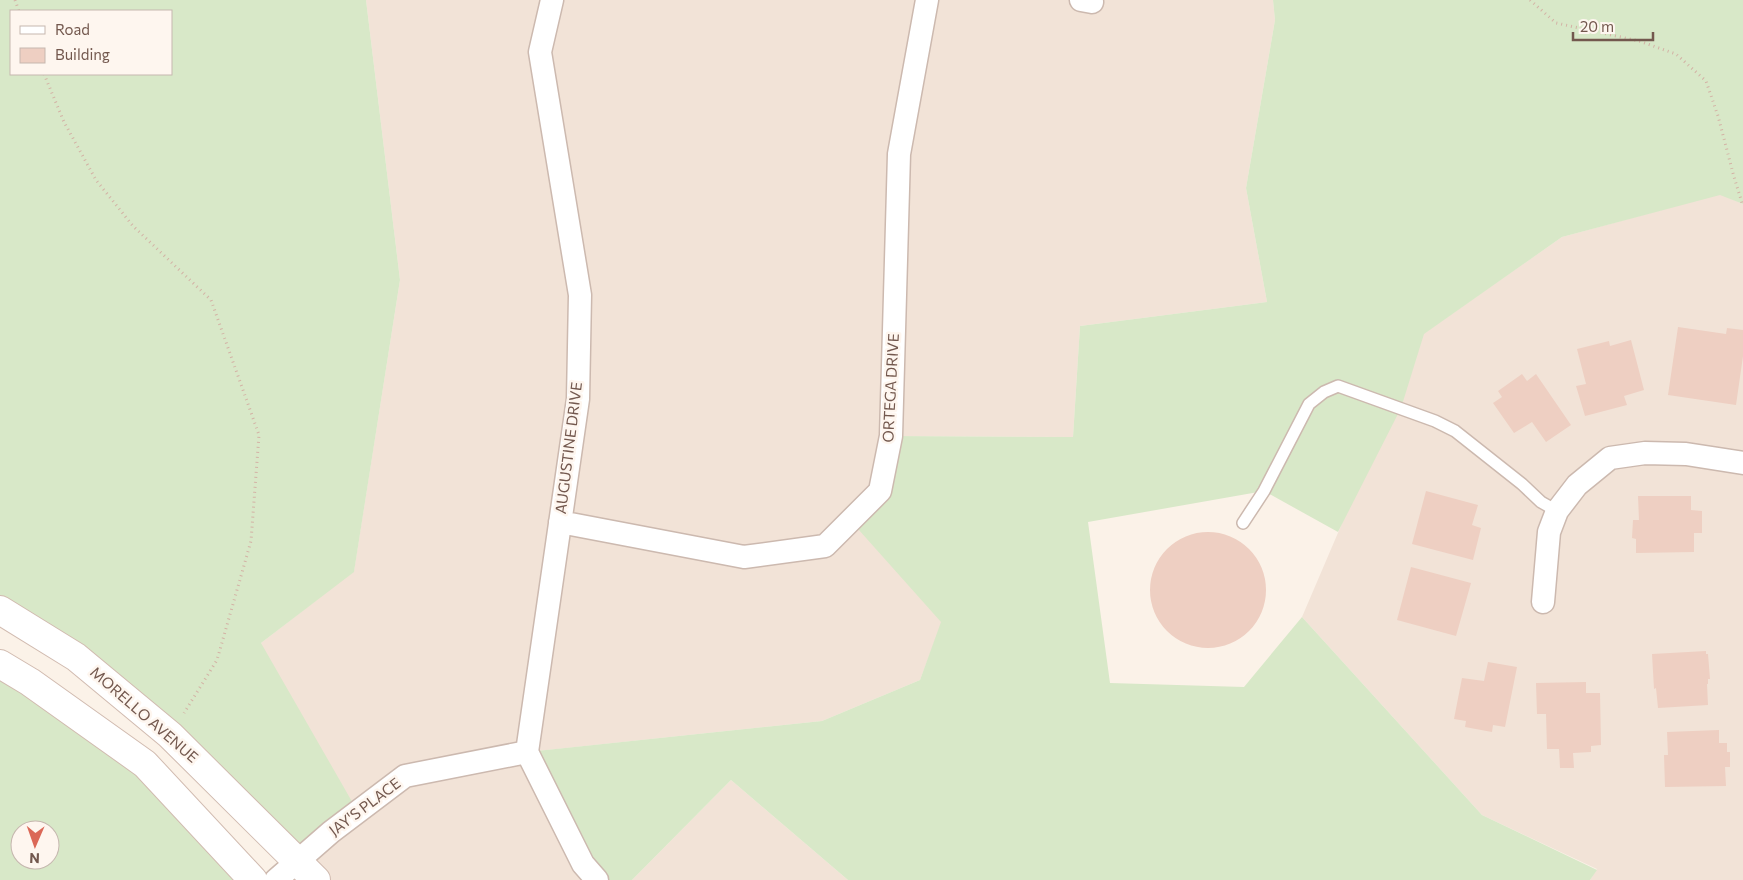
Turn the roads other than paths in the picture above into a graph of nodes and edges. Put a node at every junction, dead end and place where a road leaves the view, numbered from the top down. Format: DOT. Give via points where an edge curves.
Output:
graph roads {
  1 [pos="552,0"];
  2 [pos="927,0"];
  3 [pos="1743,463"];
  4 [pos="1557,511"];
  5 [pos="560,522"];
  6 [pos="1243,523"];
  7 [pos="1543,602"];
  8 [pos="0,610"];
  9 [pos="0,664"];
  10 [pos="528,752"];
  11 [pos="307,871"];
  12 [pos="253,880"];
  13 [pos="276,880"];
  14 [pos="597,880"];
  1 -- 5 [label="street, AUGUSTINE DRIVE" via="540,52 580,294 578,399"];
  2 -- 5 [label="street, ORTEGA DRIVE" via="899,154 891,436 880,491 825,546 744,557"];
  3 -- 4 [label="street" via="1645,452 1610,458 1577,485"];
  4 -- 6 [label="lane" via="1540,502 1455,431 1338,386 1309,404 1264,491"];
  4 -- 7 [label="street" via="1549,532"];
  5 -- 10 [label="street, AUGUSTINE DRIVE"];
  8 -- 11 [label="street, MORELLO AVENUE" via="76,657 170,735"];
  9 -- 12 [label="street" via="145,764"];
  10 -- 11 [label="street, JAY'S PLACE" via="405,776 331,832"];
  10 -- 14 [label="street" via="583,864"];
  11 -- 13 [label="street, JAY'S PLACE"];
}
